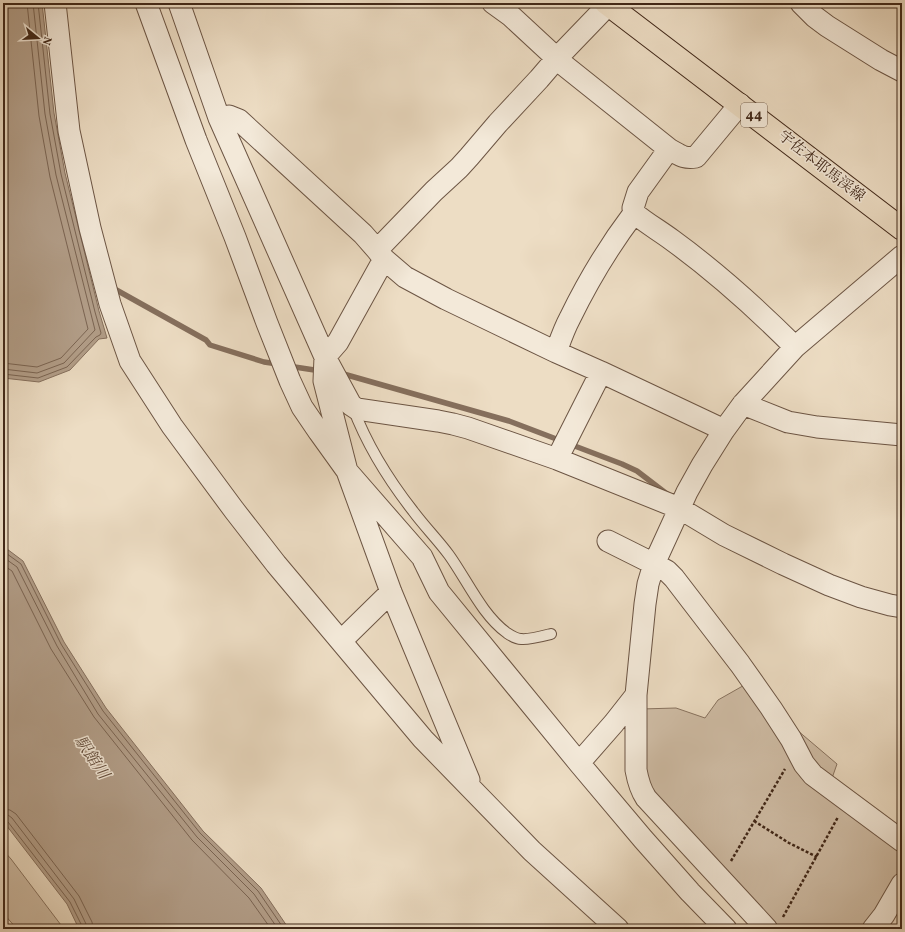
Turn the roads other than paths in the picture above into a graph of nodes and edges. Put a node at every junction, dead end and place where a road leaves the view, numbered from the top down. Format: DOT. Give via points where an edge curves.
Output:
graph roads {
  1 [pos="55,3"];
  2 [pos="146,3"];
  3 [pos="179,3"];
  4 [pos="493,3"];
  5 [pos="801,3"];
  6 [pos="608,4"];
  7 [pos="557,58"];
  8 [pos="902,71"];
  9 [pos="740,104"];
  10 [pos="219,118"];
  11 [pos="669,149"];
  12 [pos="634,213"];
  13 [pos="902,229"];
  14 [pos="381,255"];
  15 [pos="902,256"];
  16 [pos="795,347"];
  17 [pos="556,352"];
  18 [pos="325,357"];
  19 [pos="601,372"];
  20 [pos="743,404"];
  21 [pos="351,405"];
  22 [pos="724,430"];
  23 [pos="902,435"];
  24 [pos="557,459"];
  25 [pos="347,471"];
  26 [pos="679,508"];
  27 [pos="608,541"];
  28 [pos="654,564"];
  29 [pos="391,592"];
  30 [pos="902,607"];
  31 [pos="551,634"];
  32 [pos="341,641"];
  33 [pos="636,695"];
  34 [pos="579,763"];
  35 [pos="473,791"];
  36 [pos="902,841"];
  37 [pos="902,884"];
  38 [pos="774,926"];
  39 [pos="618,929"];
  40 [pos="726,929"];
  41 [pos="873,929"];
  1 -- 32 [label="street" via="69,131 110,304 130,361 172,426 234,510"];
  2 -- 25 [label="street" via="196,140 290,381 302,407"];
  3 -- 10 [label="street"];
  4 -- 7 [label="street"];
  5 -- 8 [label="street" via="827,26"];
  6 -- 7 [label="street"];
  6 -- 9 [label="main road, 宇佐本耶馬渓線 / 44"];
  7 -- 11 [label="street"];
  7 -- 14 [label="street" via="459,168 434,191"];
  9 -- 11 [label="street" via="696,157 681,156"];
  9 -- 13 [label="main road, 宇佐本耶馬渓線 / 44"];
  10 -- 14 [label="street" via="229,116 239,120 363,234"];
  10 -- 18 [label="street"];
  11 -- 12 [label="street" via="638,192"];
  12 -- 16 [label="street" via="729,285"];
  12 -- 17 [label="street" via="596,268 569,318"];
  14 -- 17 [label="street" via="405,276 446,299"];
  14 -- 18 [label="street" via="338,342"];
  15 -- 16 [label="street"];
  16 -- 20 [label="street"];
  17 -- 19 [label="street"];
  18 -- 21 [label="street"];
  18 -- 25 [label="street" via="324,381"];
  19 -- 22 [label="street"];
  19 -- 24 [label="street"];
  20 -- 22 [label="street"];
  20 -- 23 [label="street" via="788,422"];
  21 -- 24 [label="street" via="357,409 468,428"];
  21 -- 31 [label="lane" via="367,441 393,482 449,556 492,621 508,634 521,639"];
  22 -- 26 [label="street"];
  24 -- 26 [label="street"];
  25 -- 29 [label="street"];
  25 -- 34 [label="street" via="422,557 439,592"];
  26 -- 28 [label="street"];
  26 -- 30 [label="street" via="724,535 829,585 861,597"];
  27 -- 28 [label="street"];
  28 -- 33 [label="street" via="645,604"];
  28 -- 36 [label="street" via="674,578 771,708 813,775"];
  29 -- 32 [label="street"];
  29 -- 35 [label="street"];
  32 -- 35 [label="street" via="423,739"];
  33 -- 34 [label="street"];
  33 -- 38 [label="street" via="636,770 646,798 720,879"];
  34 -- 40 [label="street" via="642,839"];
  35 -- 39 [label="street" via="532,851"];
  37 -- 41 [label="street"];
}
